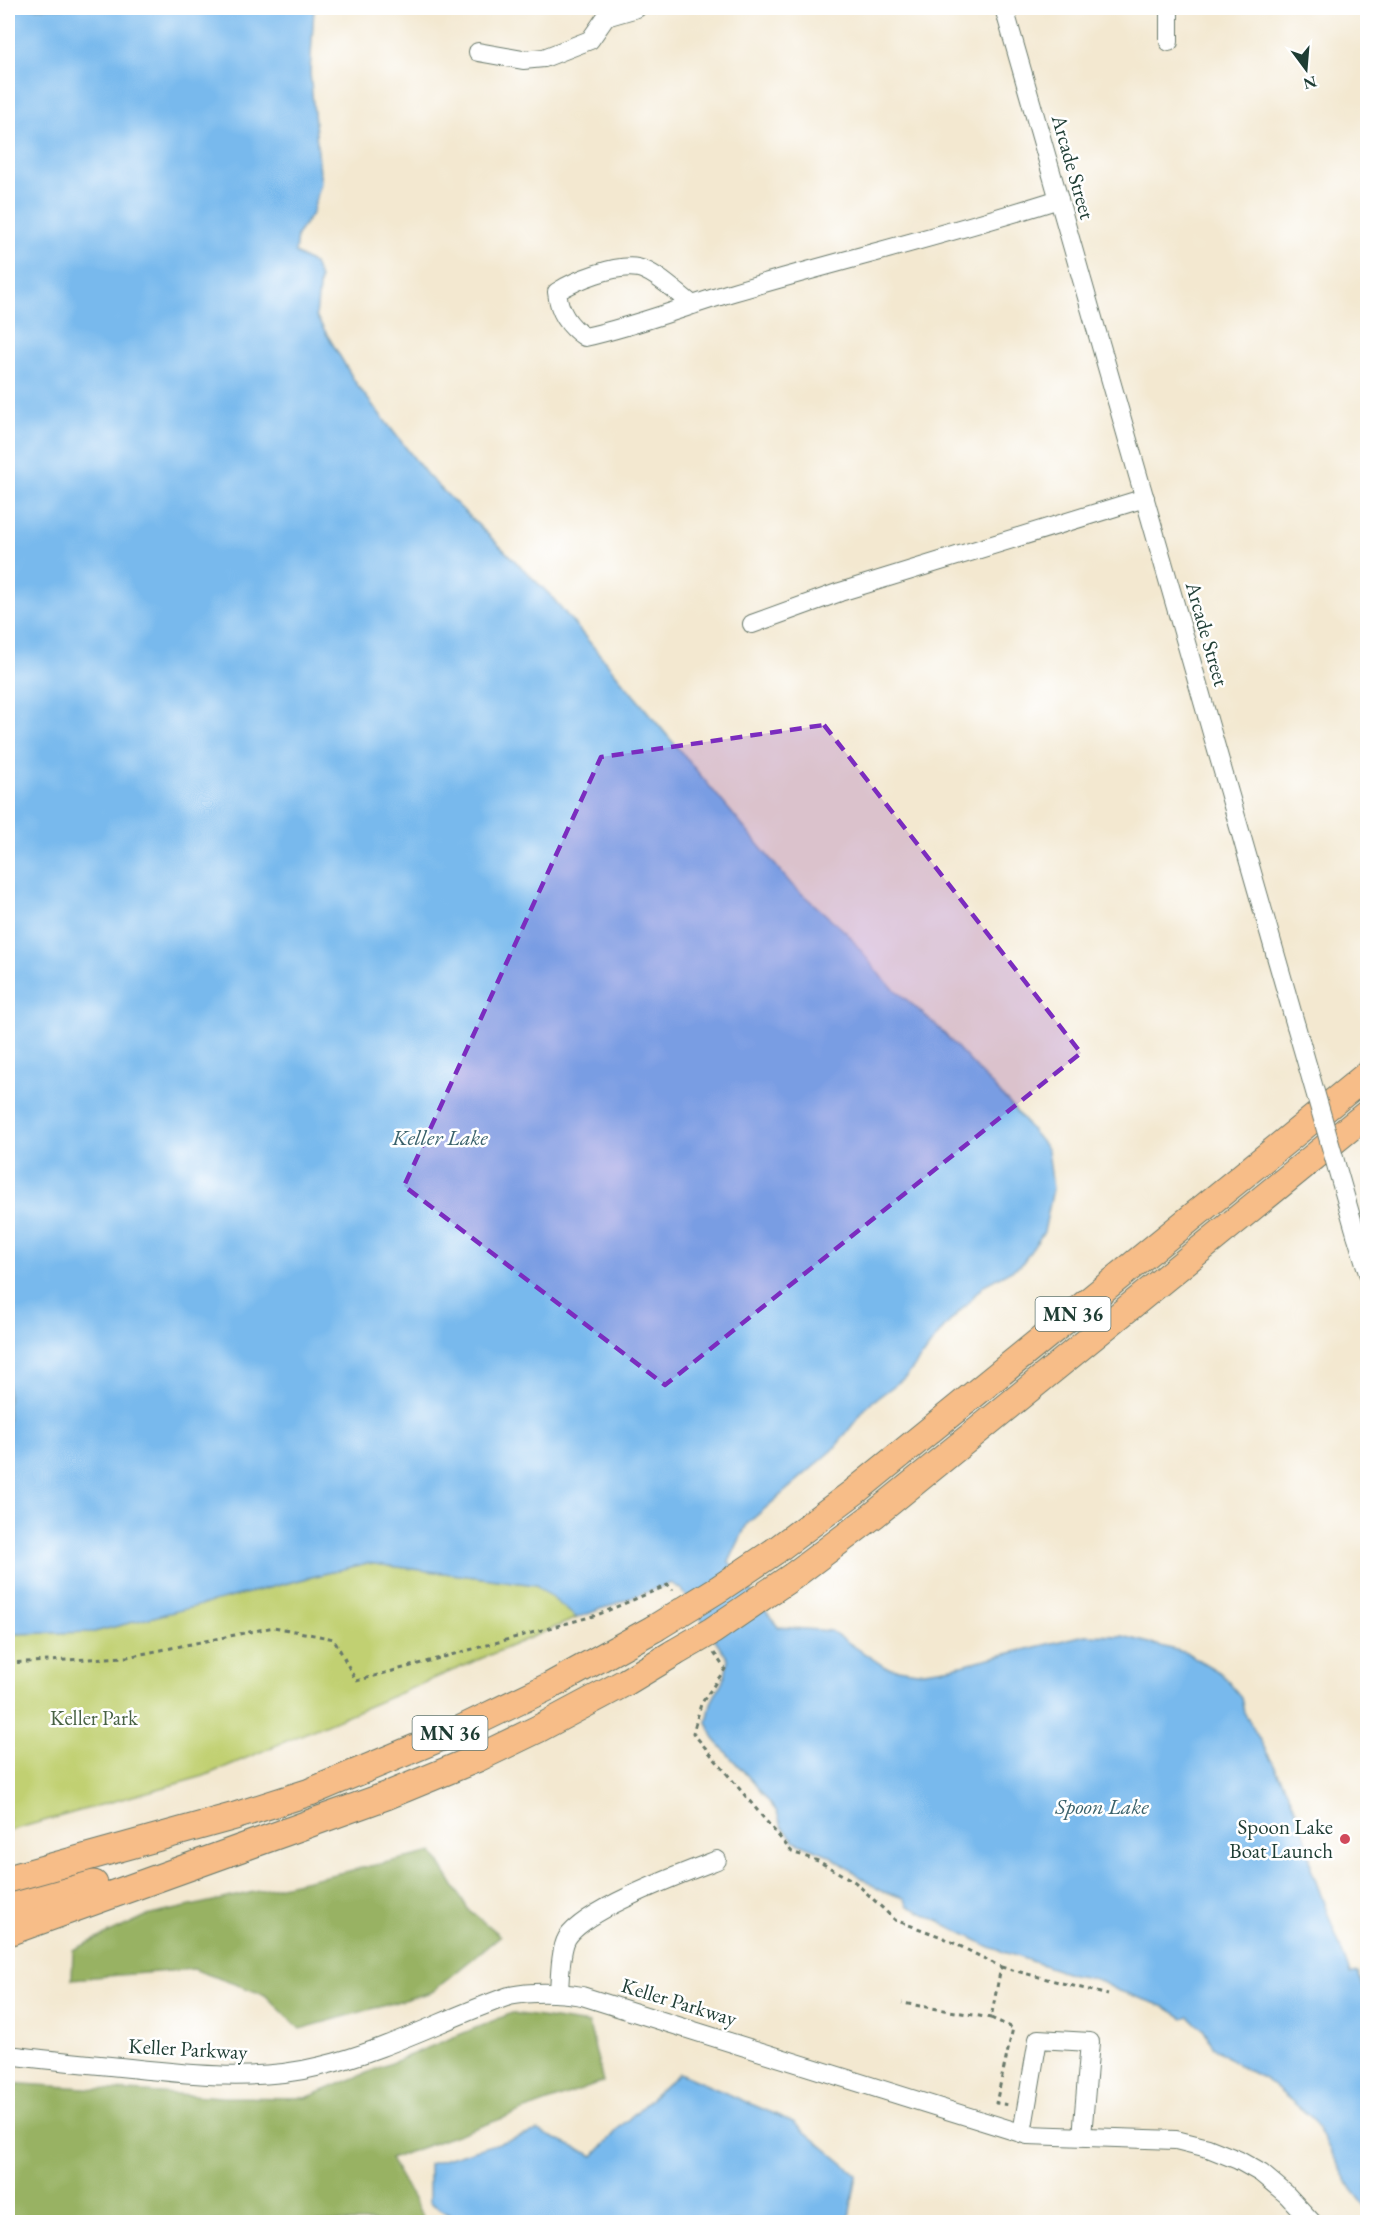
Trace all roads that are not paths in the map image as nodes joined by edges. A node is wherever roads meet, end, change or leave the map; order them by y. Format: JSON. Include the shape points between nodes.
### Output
{"nodes":[{"id":1,"x":638,"y":8,"type":"edge"},
{"id":2,"x":1004,"y":8,"type":"edge"},
{"id":3,"x":1169,"y":8,"type":"edge"},
{"id":4,"x":1169,"y":42,"type":"dead end"},
{"id":5,"x":478,"y":52,"type":"dead end"},
{"id":6,"x":1059,"y":199,"type":"junction"},
{"id":7,"x":693,"y":305,"type":"junction"},
{"id":8,"x":1145,"y":498,"type":"junction"},
{"id":9,"x":752,"y":624,"type":"dead end"},
{"id":10,"x":1368,"y":1074,"type":"edge"},
{"id":11,"x":1368,"y":1113,"type":"edge"},
{"id":12,"x":1368,"y":1274,"type":"edge"},
{"id":13,"x":360,"y":1806,"type":"junction"},
{"id":14,"x":235,"y":1816,"type":"junction"},
{"id":15,"x":717,"y":1860,"type":"dead end"},
{"id":16,"x":8,"y":1861,"type":"edge"},
{"id":17,"x":8,"y":1879,"type":"edge"},
{"id":18,"x":8,"y":1908,"type":"edge"},
{"id":19,"x":8,"y":1932,"type":"edge"},
{"id":20,"x":559,"y":1992,"type":"junction"},
{"id":21,"x":8,"y":2055,"type":"edge"},
{"id":22,"x":1017,"y":2132,"type":"junction"},
{"id":23,"x":1082,"y":2136,"type":"junction"},
{"id":24,"x":1312,"y":2223,"type":"edge"}],
"edges":[{"from":1,"to":5,"type":"street","via":[[606,17],[590,40],[544,58],[523,60]]},
{"from":2,"to":6,"type":"street","name":"Arcade Street"},
{"from":3,"to":4,"type":"street"},
{"from":6,"to":7,"type":"street"},
{"from":6,"to":8,"type":"street","name":"Arcade Street"},
{"from":7,"to":7,"type":"street","via":[[585,338],[570,327],[557,292],[616,269],[639,268]]},
{"from":8,"to":9,"type":"street","via":[[840,592]]},
{"from":8,"to":12,"type":"street","name":"Arcade Street","bridge":true},
{"from":10,"to":14,"type":"highway","number":"MN 36","bridge":true,"via":[[854,1492],[720,1588],[550,1686],[461,1729],[310,1792]]},
{"from":11,"to":13,"type":"highway","number":"MN 36","bridge":true,"via":[[874,1515],[792,1576],[626,1682],[538,1729]]},
{"from":13,"to":18,"type":"highway","number":"MN 36"},
{"from":13,"to":19,"type":"highway"},
{"from":14,"to":16,"type":"highway"},
{"from":14,"to":17,"type":"highway","number":"MN 36"},
{"from":15,"to":20,"type":"street","via":[[656,1884],[585,1920],[567,1938]]},
{"from":20,"to":21,"type":"street","name":"Keller Parkway","via":[[509,1996],[354,2057],[282,2073],[200,2076]]},
{"from":20,"to":22,"type":"street","name":"Keller Parkway"},
{"from":22,"to":23,"type":"street","name":"Keller Parkway"},
{"from":22,"to":23,"type":"street","via":[[1038,2039],[1090,2042]]},
{"from":23,"to":24,"type":"street","name":"Keller Parkway","via":[[1176,2140],[1208,2148],[1261,2173]]}]}
